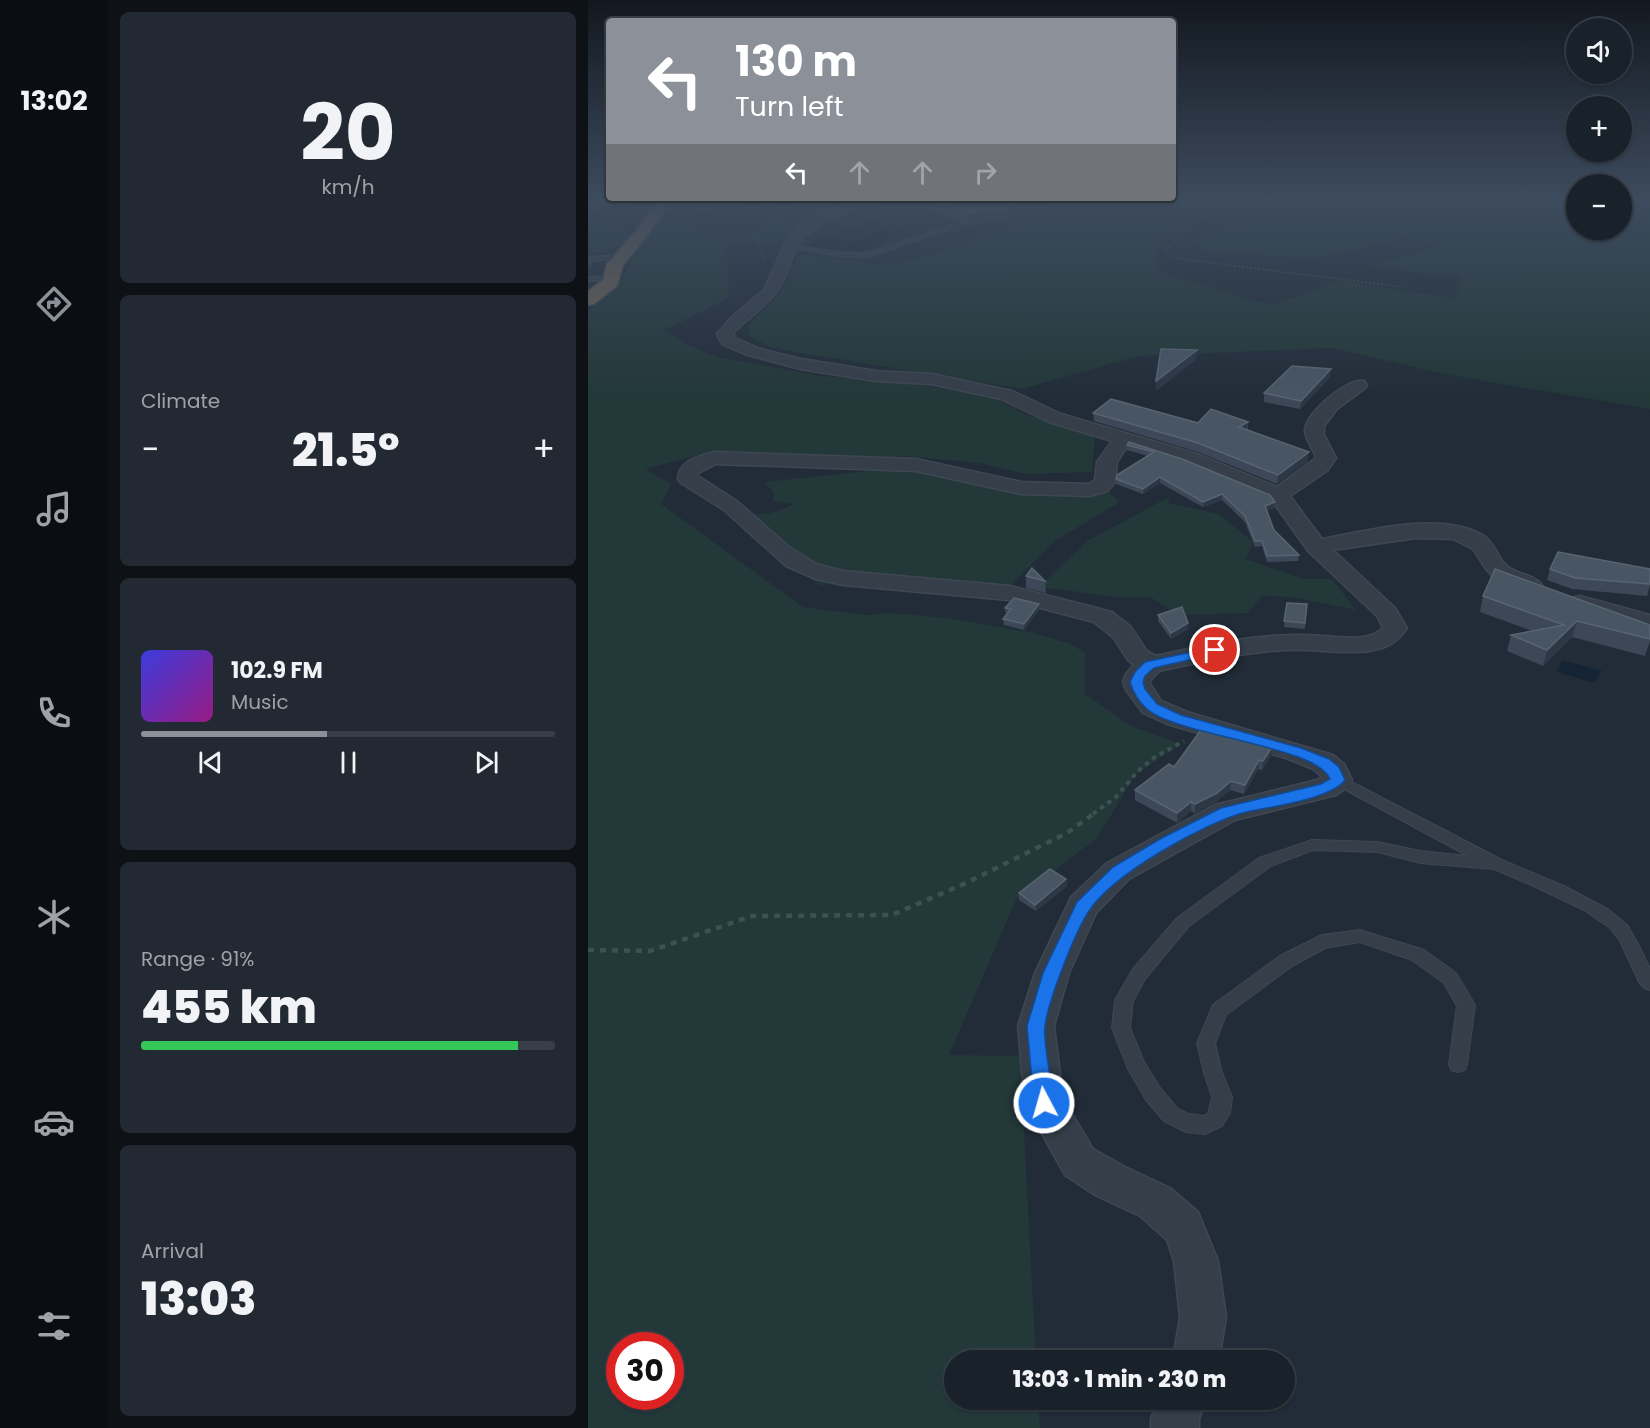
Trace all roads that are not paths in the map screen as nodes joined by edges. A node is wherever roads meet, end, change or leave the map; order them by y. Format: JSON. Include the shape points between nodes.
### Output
{"nodes":[{"id":1,"x":615,"y":264,"type":"edge"},
{"id":2,"x":783,"y":264,"type":"edge"},
{"id":3,"x":613,"y":278,"type":"junction"},
{"id":4,"x":588,"y":279,"type":"edge"},
{"id":5,"x":588,"y":300,"type":"edge"},
{"id":6,"x":1358,"y":385,"type":"dead end"},
{"id":7,"x":1124,"y":437,"type":"junction"},
{"id":8,"x":1278,"y":495,"type":"junction"},
{"id":9,"x":1316,"y":546,"type":"junction"},
{"id":10,"x":1650,"y":622,"type":"edge"},
{"id":11,"x":1150,"y":665,"type":"junction"},
{"id":12,"x":1338,"y":780,"type":"junction"},
{"id":13,"x":1496,"y":864,"type":"junction"},
{"id":14,"x":1650,"y":983,"type":"edge"},
{"id":15,"x":1458,"y":1064,"type":"dead end"},
{"id":16,"x":1198,"y":1350,"type":"edge"},
{"id":17,"x":1178,"y":1410,"type":"edge"},
{"id":18,"x":1175,"y":1428,"type":"edge"}],
"edges":[{"from":1,"to":3,"type":"highway"},
{"from":2,"to":7,"type":"street","via":[[774,286],[725,334],[728,341],[800,364],[876,376],[931,379],[1006,394],[1055,418]]},
{"from":3,"to":4,"type":"lane"},
{"from":3,"to":5,"type":"highway","via":[[608,287]]},
{"from":6,"to":8,"type":"street","via":[[1316,423],[1315,435],[1326,458],[1321,466]]},
{"from":7,"to":8,"type":"street","via":[[1190,458]]},
{"from":7,"to":11,"type":"street","via":[[1107,462],[1105,482],[1090,490],[1021,488],[916,465],[764,458],[704,460],[688,471],[688,479],[731,506],[782,554],[807,571],[843,579],[1010,593],[1103,617],[1122,632],[1137,655]]},
{"from":8,"to":9,"type":"street"},
{"from":9,"to":10,"type":"street","via":[[1436,530],[1471,538],[1487,548],[1496,568],[1507,576]]},
{"from":9,"to":11,"type":"street","via":[[1387,613],[1395,628],[1389,639],[1355,644],[1272,641],[1236,645]]},
{"from":11,"to":12,"type":"street","via":[[1136,682],[1152,707],[1176,718],[1323,762]]},
{"from":12,"to":13,"type":"lane"},
{"from":12,"to":16,"type":"street","via":[[1326,788],[1227,812],[1118,872],[1083,906],[1052,973],[1036,1026],[1044,1103],[1079,1162],[1155,1202],[1183,1227],[1196,1261],[1203,1317]]},
{"from":13,"to":14,"type":"lane","via":[[1574,897],[1616,924],[1634,948]]},
{"from":13,"to":15,"type":"lane","via":[[1420,857],[1378,847],[1312,845],[1265,862],[1183,922],[1139,974],[1124,1000],[1121,1028],[1135,1063],[1153,1094],[1171,1115],[1186,1123],[1205,1125],[1220,1113],[1222,1097],[1206,1043],[1219,1010],[1286,962],[1322,942],[1360,936],[1418,955],[1450,978],[1466,1005]]},
{"from":17,"to":18,"type":"street"}]}
